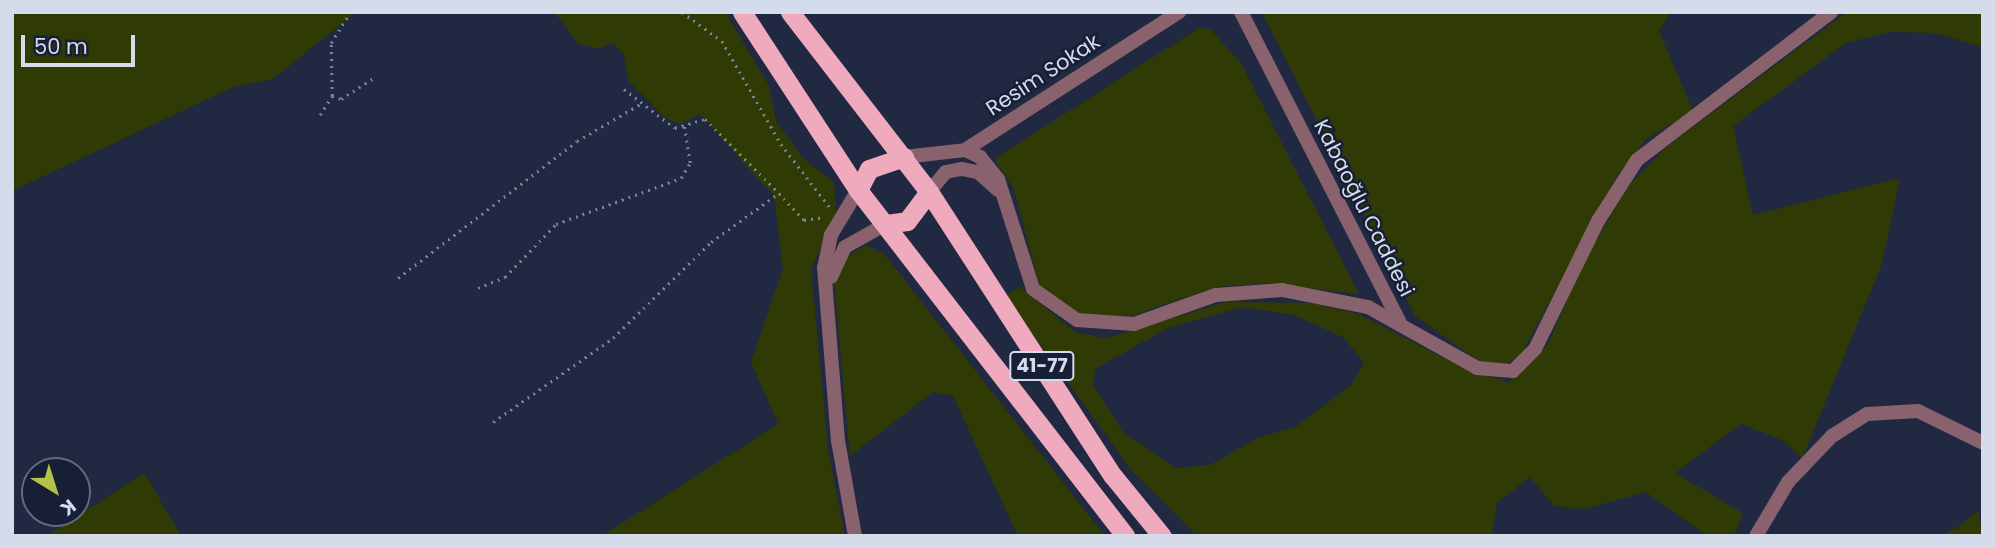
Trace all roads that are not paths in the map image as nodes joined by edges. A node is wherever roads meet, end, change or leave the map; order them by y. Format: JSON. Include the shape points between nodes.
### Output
{"nodes":[{"id":1,"x":742,"y":12,"type":"edge"},
{"id":2,"x":790,"y":12,"type":"edge"},
{"id":3,"x":1179,"y":12,"type":"edge"},
{"id":4,"x":1241,"y":12,"type":"edge"},
{"id":5,"x":1830,"y":12,"type":"edge"},
{"id":6,"x":965,"y":150,"type":"junction"},
{"id":7,"x":904,"y":157,"type":"junction"},
{"id":8,"x":858,"y":190,"type":"junction"},
{"id":9,"x":929,"y":192,"type":"junction"},
{"id":10,"x":1006,"y":200,"type":"junction"},
{"id":11,"x":886,"y":224,"type":"junction"},
{"id":12,"x":828,"y":296,"type":"junction"},
{"id":13,"x":1399,"y":321,"type":"junction"},
{"id":14,"x":1983,"y":443,"type":"edge"},
{"id":15,"x":855,"y":536,"type":"edge"},
{"id":16,"x":1125,"y":536,"type":"edge"},
{"id":17,"x":1162,"y":536,"type":"edge"},
{"id":18,"x":1756,"y":536,"type":"edge"}],
"edges":[{"from":1,"to":8,"type":"highway"},
{"from":2,"to":7,"type":"highway"},
{"from":3,"to":6,"type":"street","name":"Resim Sokak"},
{"from":4,"to":13,"type":"street","name":"Kabaoğlu Caddesi"},
{"from":5,"to":13,"type":"street","name":"Kabaoğlu Caddesi","via":[[1637,160],[1586,243],[1535,349],[1513,371],[1477,369]]},
{"from":6,"to":7,"type":"street"},
{"from":6,"to":10,"type":"street","via":[[991,169]]},
{"from":7,"to":8,"type":"highway","via":[[869,169]]},
{"from":7,"to":9,"type":"highway"},
{"from":8,"to":11,"type":"highway"},
{"from":8,"to":12,"type":"street","via":[[836,216],[825,250]]},
{"from":9,"to":10,"type":"street","via":[[946,172],[962,169],[978,172]]},
{"from":9,"to":11,"type":"highway","via":[[907,221]]},
{"from":9,"to":17,"type":"highway","number":"41-77","via":[[1113,477]]},
{"from":10,"to":13,"type":"street","via":[[1033,289],[1077,320],[1134,324],[1216,295],[1282,290],[1368,307]]},
{"from":11,"to":12,"type":"street","via":[[834,261]]},
{"from":11,"to":16,"type":"highway","number":"41-77"},
{"from":12,"to":15,"type":"street","via":[[838,441]]},
{"from":14,"to":18,"type":"street","via":[[1918,411],[1867,414],[1832,436],[1788,482]]}]}
